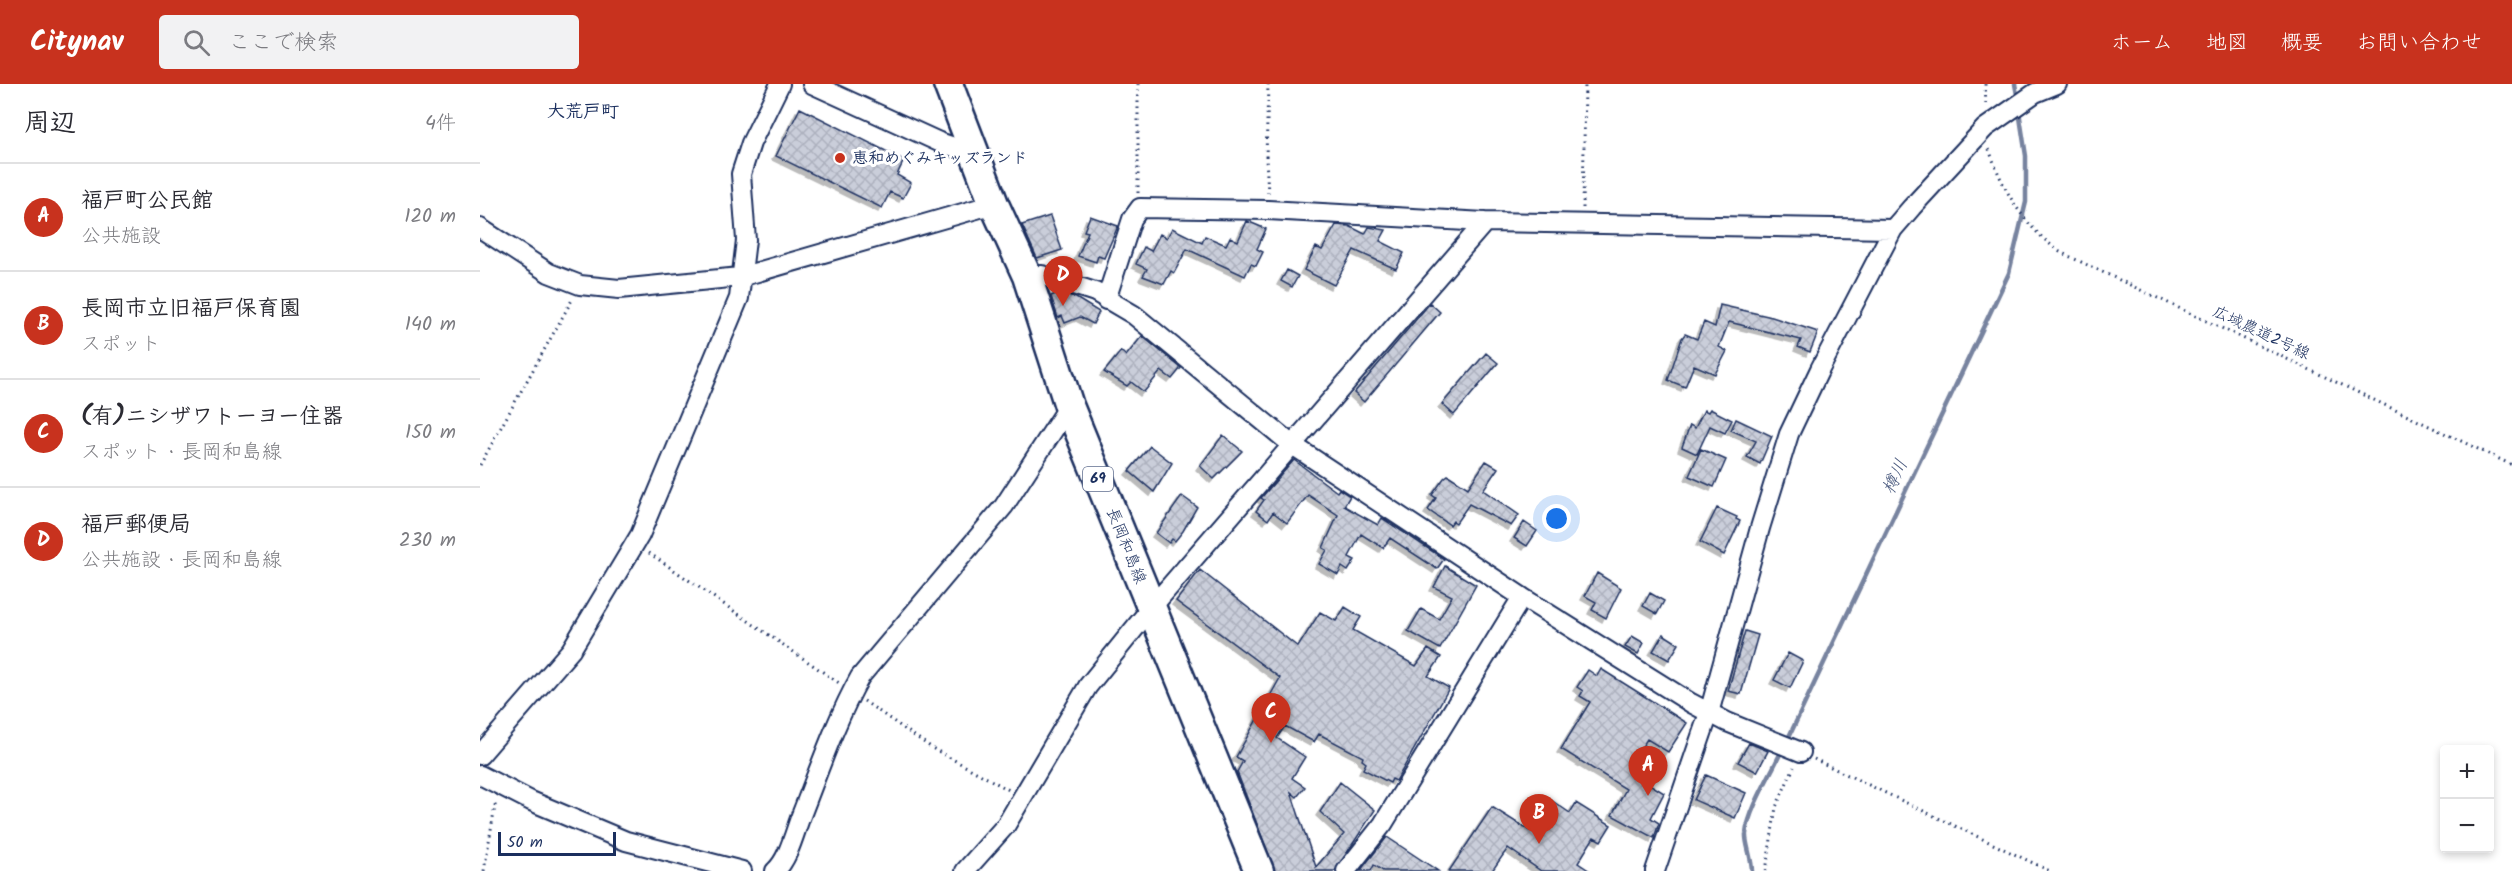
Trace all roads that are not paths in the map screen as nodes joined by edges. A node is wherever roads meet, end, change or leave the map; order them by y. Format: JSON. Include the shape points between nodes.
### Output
{"nodes":[{"id":1,"x":780,"y":84,"type":"edge"},
{"id":2,"x":813,"y":84,"type":"edge"},
{"id":3,"x":948,"y":84,"type":"edge"},
{"id":4,"x":2057,"y":84,"type":"edge"},
{"id":5,"x":975,"y":154,"type":"junction"},
{"id":6,"x":994,"y":204,"type":"junction"},
{"id":7,"x":1485,"y":222,"type":"junction"},
{"id":8,"x":480,"y":228,"type":"edge"},
{"id":9,"x":1893,"y":229,"type":"junction"},
{"id":10,"x":1027,"y":276,"type":"junction"},
{"id":11,"x":740,"y":277,"type":"junction"},
{"id":12,"x":1106,"y":300,"type":"junction"},
{"id":13,"x":1069,"y":406,"type":"junction"},
{"id":14,"x":1291,"y":444,"type":"junction"},
{"id":15,"x":1522,"y":597,"type":"junction"},
{"id":16,"x":1151,"y":608,"type":"junction"},
{"id":17,"x":1709,"y":713,"type":"junction"},
{"id":18,"x":1801,"y":752,"type":"road end"},
{"id":19,"x":480,"y":755,"type":"edge"},
{"id":20,"x":480,"y":775,"type":"edge"},
{"id":21,"x":742,"y":871,"type":"edge"},
{"id":22,"x":775,"y":871,"type":"edge"},
{"id":23,"x":965,"y":871,"type":"edge"},
{"id":24,"x":1259,"y":871,"type":"edge"},
{"id":25,"x":1346,"y":871,"type":"edge"},
{"id":26,"x":1655,"y":871,"type":"edge"}],
"edges":[{"from":1,"to":11,"type":"street","via":[[751,143],[741,174],[746,240]]},
{"from":2,"to":5,"type":"street","via":[[939,142]]},
{"from":3,"to":5,"type":"main road","name":"長岡和島線","number":"69"},
{"from":4,"to":9,"type":"street","via":[[2034,93],[1985,128]]},
{"from":5,"to":6,"type":"main road","name":"長岡和島線","number":"69"},
{"from":6,"to":10,"type":"main road","name":"長岡和島線","number":"69"},
{"from":6,"to":11,"type":"street"},
{"from":7,"to":9,"type":"street"},
{"from":7,"to":12,"type":"street","via":[[1268,210],[1140,208],[1132,219]]},
{"from":7,"to":14,"type":"street"},
{"from":8,"to":11,"type":"street","via":[[549,273],[580,285],[619,289]]},
{"from":9,"to":17,"type":"street","via":[[1789,434]]},
{"from":10,"to":12,"type":"street","via":[[1042,275],[1095,292]]},
{"from":10,"to":13,"type":"main road","name":"長岡和島線","number":"69"},
{"from":11,"to":19,"type":"street","via":[[739,298],[728,330],[635,544],[571,650]]},
{"from":12,"to":14,"type":"street","via":[[1152,329]]},
{"from":13,"to":16,"type":"main road","name":"長岡和島線","number":"69"},
{"from":13,"to":22,"type":"street","via":[[1004,506],[852,692],[780,867]]},
{"from":14,"to":15,"type":"street"},
{"from":14,"to":16,"type":"street"},
{"from":15,"to":17,"type":"street"},
{"from":15,"to":25,"type":"street","via":[[1383,824]]},
{"from":16,"to":23,"type":"street","via":[[1073,707],[1006,825]]},
{"from":16,"to":24,"type":"main road","name":"長岡和島線","number":"69"},
{"from":17,"to":18,"type":"street"},
{"from":17,"to":26,"type":"street"},
{"from":20,"to":21,"type":"street","via":[[626,841]]}]}
